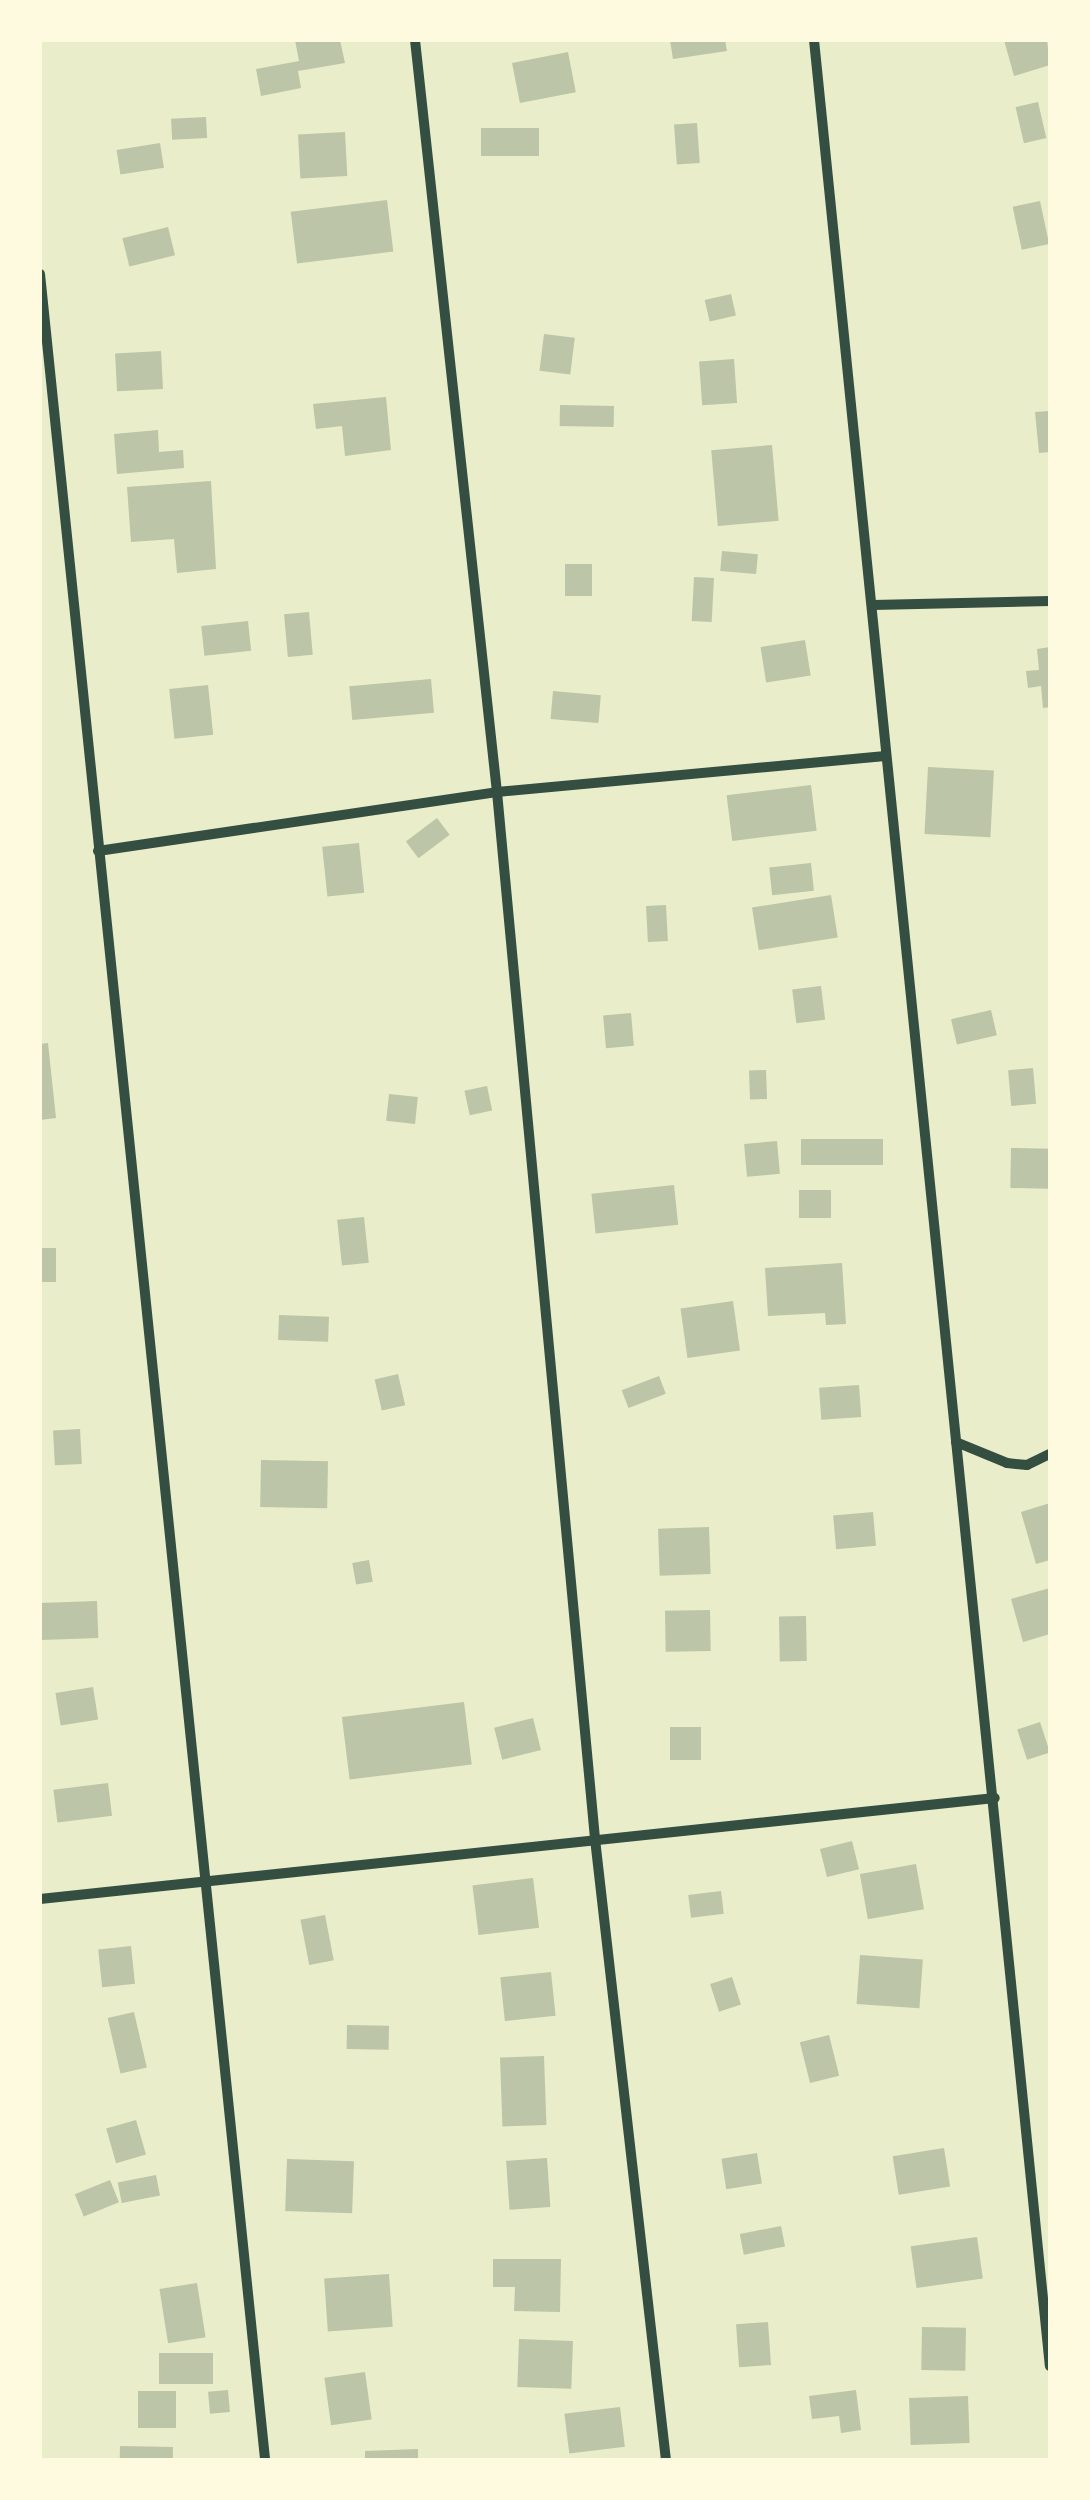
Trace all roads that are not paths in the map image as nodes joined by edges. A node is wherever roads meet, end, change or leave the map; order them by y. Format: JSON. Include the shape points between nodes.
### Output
{"nodes":[{"id":1,"x":416,"y":40,"type":"edge"},
{"id":2,"x":814,"y":40,"type":"edge"},
{"id":3,"x":40,"y":274,"type":"edge"},
{"id":4,"x":1050,"y":601,"type":"edge"},
{"id":5,"x":874,"y":605,"type":"junction"},
{"id":6,"x":885,"y":756,"type":"junction"},
{"id":7,"x":496,"y":792,"type":"junction"},
{"id":8,"x":98,"y":851,"type":"junction"},
{"id":9,"x":956,"y":1442,"type":"junction"},
{"id":10,"x":1050,"y":1454,"type":"edge"},
{"id":11,"x":996,"y":1798,"type":"junction"},
{"id":12,"x":595,"y":1839,"type":"junction"},
{"id":13,"x":202,"y":1886,"type":"junction"},
{"id":14,"x":40,"y":1899,"type":"edge"},
{"id":15,"x":1050,"y":2366,"type":"edge"},
{"id":16,"x":265,"y":2460,"type":"edge"},
{"id":17,"x":666,"y":2460,"type":"edge"}],
"edges":[{"from":1,"to":7,"type":"street"},
{"from":2,"to":5,"type":"street"},
{"from":3,"to":8,"type":"street"},
{"from":4,"to":5,"type":"street"},
{"from":5,"to":6,"type":"street"},
{"from":6,"to":7,"type":"street"},
{"from":6,"to":9,"type":"street"},
{"from":7,"to":8,"type":"street"},
{"from":7,"to":12,"type":"street"},
{"from":8,"to":13,"type":"street"},
{"from":9,"to":10,"type":"street","via":[[1007,1463],[1027,1465]]},
{"from":9,"to":11,"type":"street"},
{"from":11,"to":12,"type":"street"},
{"from":11,"to":15,"type":"street"},
{"from":12,"to":13,"type":"street","via":[[373,1859]]},
{"from":12,"to":17,"type":"street"},
{"from":13,"to":14,"type":"street"},
{"from":13,"to":16,"type":"street"}]}
